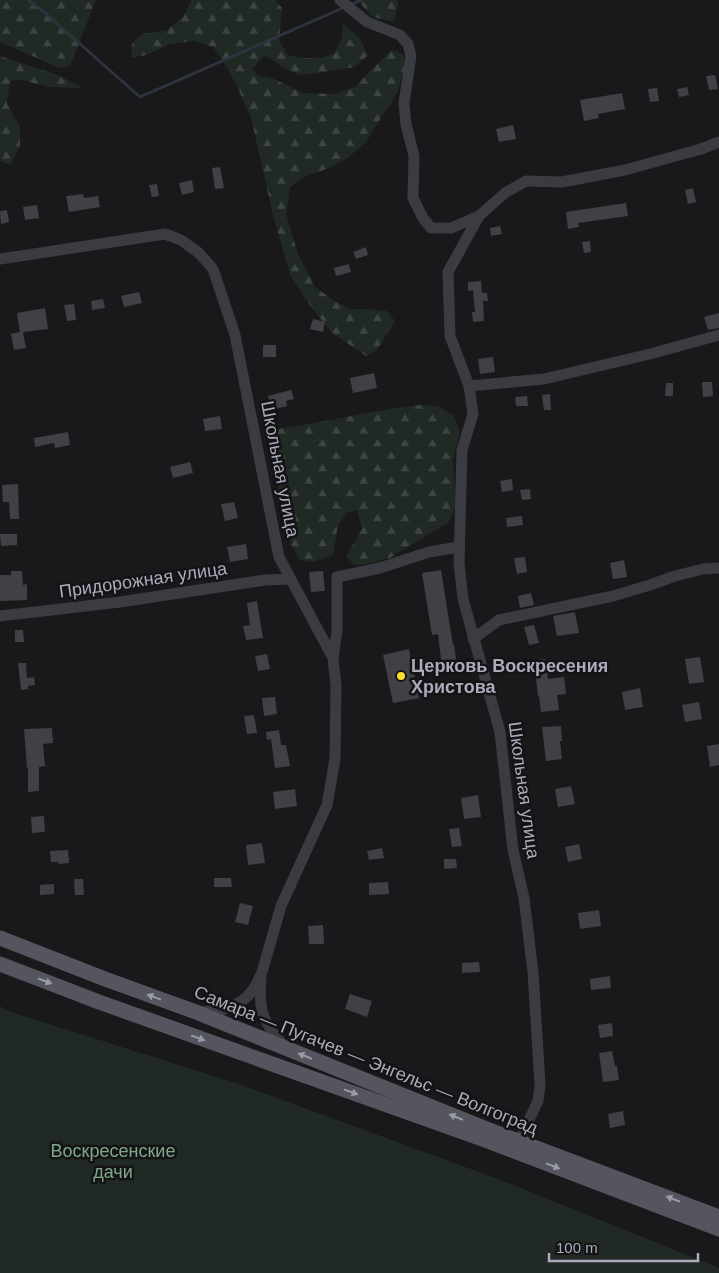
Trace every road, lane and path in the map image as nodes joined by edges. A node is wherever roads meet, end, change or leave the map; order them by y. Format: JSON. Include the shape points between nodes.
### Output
{"nodes":[{"id":1,"x":340,"y":0,"type":"edge"},
{"id":2,"x":719,"y":142,"type":"edge"},
{"id":3,"x":479,"y":216,"type":"junction"},
{"id":4,"x":0,"y":260,"type":"edge"},
{"id":5,"x":719,"y":335,"type":"edge"},
{"id":6,"x":469,"y":386,"type":"junction"},
{"id":7,"x":459,"y":547,"type":"junction"},
{"id":8,"x":719,"y":568,"type":"edge"},
{"id":9,"x":291,"y":579,"type":"junction"},
{"id":10,"x":0,"y":616,"type":"edge"},
{"id":11,"x":473,"y":638,"type":"junction"},
{"id":12,"x":333,"y":658,"type":"junction"},
{"id":13,"x":0,"y":938,"type":"edge"},
{"id":14,"x":0,"y":964,"type":"edge"},
{"id":15,"x":262,"y":972,"type":"junction"},
{"id":16,"x":196,"y":1012,"type":"junction"},
{"id":17,"x":286,"y":1048,"type":"junction"},
{"id":18,"x":519,"y":1141,"type":"junction"},
{"id":19,"x":719,"y":1216,"type":"edge"},
{"id":20,"x":719,"y":1230,"type":"edge"}],
"edges":[{"from":1,"to":3,"type":"street","via":[[367,22],[400,35],[408,44],[411,56],[404,103],[414,156],[413,198],[424,218],[431,228],[451,228]]},
{"from":2,"to":3,"type":"street","via":[[625,170],[562,182],[526,181],[505,193]]},
{"from":3,"to":6,"type":"street","name":"Школьная улица","via":[[448,272],[450,336]]},
{"from":4,"to":9,"type":"street","name":"Школьная улица","via":[[165,234],[181,240],[199,253],[213,269],[236,335],[279,557]]},
{"from":5,"to":6,"type":"street","via":[[544,380]]},
{"from":6,"to":7,"type":"street","name":"Школьная улица","via":[[474,414],[462,450]]},
{"from":7,"to":11,"type":"street","name":"Школьная улица","via":[[463,598]]},
{"from":7,"to":12,"type":"street","via":[[337,577],[337,632]]},
{"from":8,"to":11,"type":"street","via":[[675,576],[613,596],[499,620]]},
{"from":9,"to":10,"type":"street","name":"Придорожная улица"},
{"from":9,"to":12,"type":"street","name":"Школьная улица"},
{"from":11,"to":18,"type":"street","name":"Школьная улица","via":[[500,732],[513,850],[524,898],[533,972],[540,1085],[538,1101]]},
{"from":12,"to":15,"type":"street","name":"Школьная улица","via":[[335,759],[326,805],[281,906]]},
{"from":16,"to":13,"type":"main road","name":"Самара — Пугачев — Энгельс — Волгоград","one_way":true},
{"from":14,"to":20,"type":"main road","name":"Самара — Пугачев — Энгельс — Волгоград","one_way":true,"via":[[485,1140]]},
{"from":15,"to":16,"type":"street","name":"Школьная улица","via":[[255,987],[237,1004],[222,1010]]},
{"from":15,"to":17,"type":"street","via":[[260,994],[264,1018],[270,1031]]},
{"from":16,"to":17,"type":"main road","name":"Самара — Пугачев — Энгельс — Волгоград"},
{"from":18,"to":17,"type":"main road","name":"Самара — Пугачев — Энгельс — Волгоград","one_way":true},
{"from":19,"to":18,"type":"main road","name":"Самара — Пугачев — Энгельс — Волгоград","one_way":true}]}
